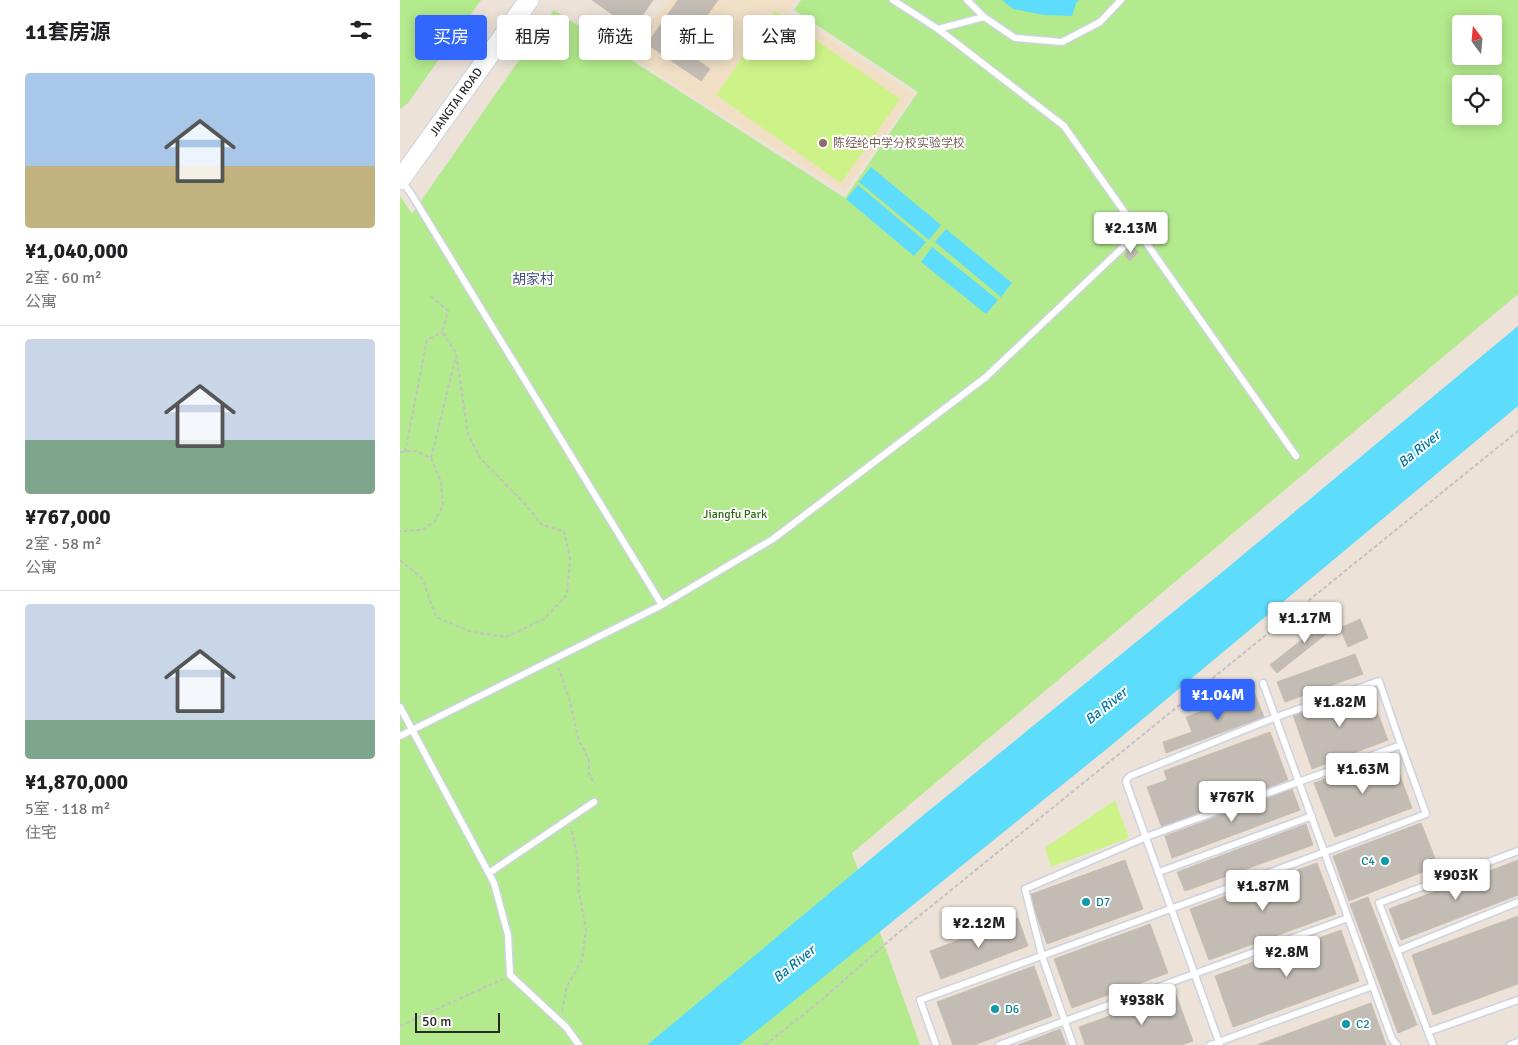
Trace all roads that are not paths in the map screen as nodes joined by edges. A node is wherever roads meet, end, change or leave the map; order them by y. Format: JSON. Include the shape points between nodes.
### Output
{"nodes":[{"id":1,"x":528,"y":0,"type":"edge"},
{"id":2,"x":893,"y":0,"type":"edge"},
{"id":3,"x":966,"y":0,"type":"edge"},
{"id":4,"x":1122,"y":0,"type":"edge"},
{"id":5,"x":984,"y":17,"type":"junction"},
{"id":6,"x":938,"y":29,"type":"junction"},
{"id":7,"x":400,"y":180,"type":"edge"},
{"id":8,"x":1138,"y":233,"type":"junction"},
{"id":9,"x":1296,"y":456,"type":"dead end"},
{"id":10,"x":662,"y":605,"type":"junction"},
{"id":11,"x":1263,"y":683,"type":"dead end"},
{"id":12,"x":400,"y":707,"type":"edge"},
{"id":13,"x":1276,"y":717,"type":"junction"},
{"id":14,"x":412,"y":729,"type":"junction"},
{"id":15,"x":400,"y":736,"type":"edge"},
{"id":16,"x":1401,"y":745,"type":"junction"},
{"id":17,"x":1300,"y":782,"type":"junction"},
{"id":18,"x":594,"y":802,"type":"dead end"},
{"id":19,"x":1312,"y":816,"type":"junction"},
{"id":20,"x":1146,"y":837,"type":"junction"},
{"id":21,"x":1518,"y":852,"type":"edge"},
{"id":22,"x":1325,"y":853,"type":"junction"},
{"id":23,"x":1159,"y":872,"type":"junction"},
{"id":24,"x":488,"y":873,"type":"junction"},
{"id":25,"x":1518,"y":902,"type":"edge"},
{"id":26,"x":1172,"y":909,"type":"junction"},
{"id":27,"x":1348,"y":918,"type":"junction"},
{"id":28,"x":1397,"y":951,"type":"junction"},
{"id":29,"x":1042,"y":956,"type":"junction"},
{"id":30,"x":1195,"y":973,"type":"junction"},
{"id":31,"x":1373,"y":986,"type":"junction"},
{"id":32,"x":1518,"y":1000,"type":"edge"},
{"id":33,"x":1064,"y":1021,"type":"junction"},
{"id":34,"x":1428,"y":1032,"type":"junction"},
{"id":35,"x":1518,"y":1042,"type":"edge"},
{"id":36,"x":1220,"y":1043,"type":"edge"},
{"id":37,"x":579,"y":1045,"type":"edge"},
{"id":38,"x":936,"y":1045,"type":"edge"},
{"id":39,"x":1000,"y":1045,"type":"edge"},
{"id":40,"x":1073,"y":1045,"type":"edge"},
{"id":41,"x":1210,"y":1045,"type":"edge"},
{"id":42,"x":1397,"y":1045,"type":"edge"},
{"id":43,"x":1433,"y":1045,"type":"edge"},
{"id":44,"x":1510,"y":1045,"type":"edge"}],
"edges":[{"from":1,"to":7,"type":"main road","name":"JIANGTAI ROAD"},
{"from":2,"to":6,"type":"lane"},
{"from":3,"to":5,"type":"lane"},
{"from":4,"to":5,"type":"lane","via":[[1100,22],[1062,42],[1016,38]]},
{"from":5,"to":6,"type":"lane"},
{"from":6,"to":8,"type":"lane","via":[[1064,126]]},
{"from":7,"to":10,"type":"lane"},
{"from":8,"to":9,"type":"lane"},
{"from":8,"to":10,"type":"lane","via":[[986,377],[774,539]]},
{"from":10,"to":14,"type":"lane"},
{"from":11,"to":13,"type":"lane"},
{"from":12,"to":14,"type":"lane"},
{"from":13,"to":16,"type":"lane","via":[[1379,681]]},
{"from":13,"to":17,"type":"lane"},
{"from":13,"to":20,"type":"lane","via":[[1130,776],[1126,782]]},
{"from":14,"to":15,"type":"lane"},
{"from":14,"to":24,"type":"lane"},
{"from":16,"to":17,"type":"lane"},
{"from":16,"to":22,"type":"lane","via":[[1426,814]]},
{"from":17,"to":19,"type":"lane"},
{"from":17,"to":20,"type":"lane"},
{"from":18,"to":24,"type":"lane"},
{"from":19,"to":22,"type":"lane"},
{"from":19,"to":23,"type":"lane"},
{"from":20,"to":23,"type":"lane"},
{"from":20,"to":29,"type":"lane","via":[[1025,889]]},
{"from":21,"to":28,"type":"lane","via":[[1379,903]]},
{"from":22,"to":26,"type":"lane"},
{"from":22,"to":27,"type":"lane"},
{"from":23,"to":26,"type":"lane"},
{"from":24,"to":37,"type":"lane","via":[[494,883],[508,935],[510,975],[566,1027]]},
{"from":25,"to":28,"type":"lane"},
{"from":26,"to":29,"type":"lane"},
{"from":26,"to":30,"type":"lane"},
{"from":27,"to":30,"type":"lane"},
{"from":27,"to":31,"type":"lane"},
{"from":28,"to":34,"type":"lane"},
{"from":29,"to":33,"type":"lane"},
{"from":29,"to":38,"type":"lane","via":[[920,1000]]},
{"from":30,"to":33,"type":"lane"},
{"from":30,"to":36,"type":"lane"},
{"from":31,"to":36,"type":"lane"},
{"from":31,"to":42,"type":"lane"},
{"from":32,"to":34,"type":"lane"},
{"from":33,"to":39,"type":"lane"},
{"from":33,"to":40,"type":"lane"},
{"from":34,"to":43,"type":"lane"},
{"from":35,"to":44,"type":"lane"},
{"from":36,"to":41,"type":"lane"}]}
